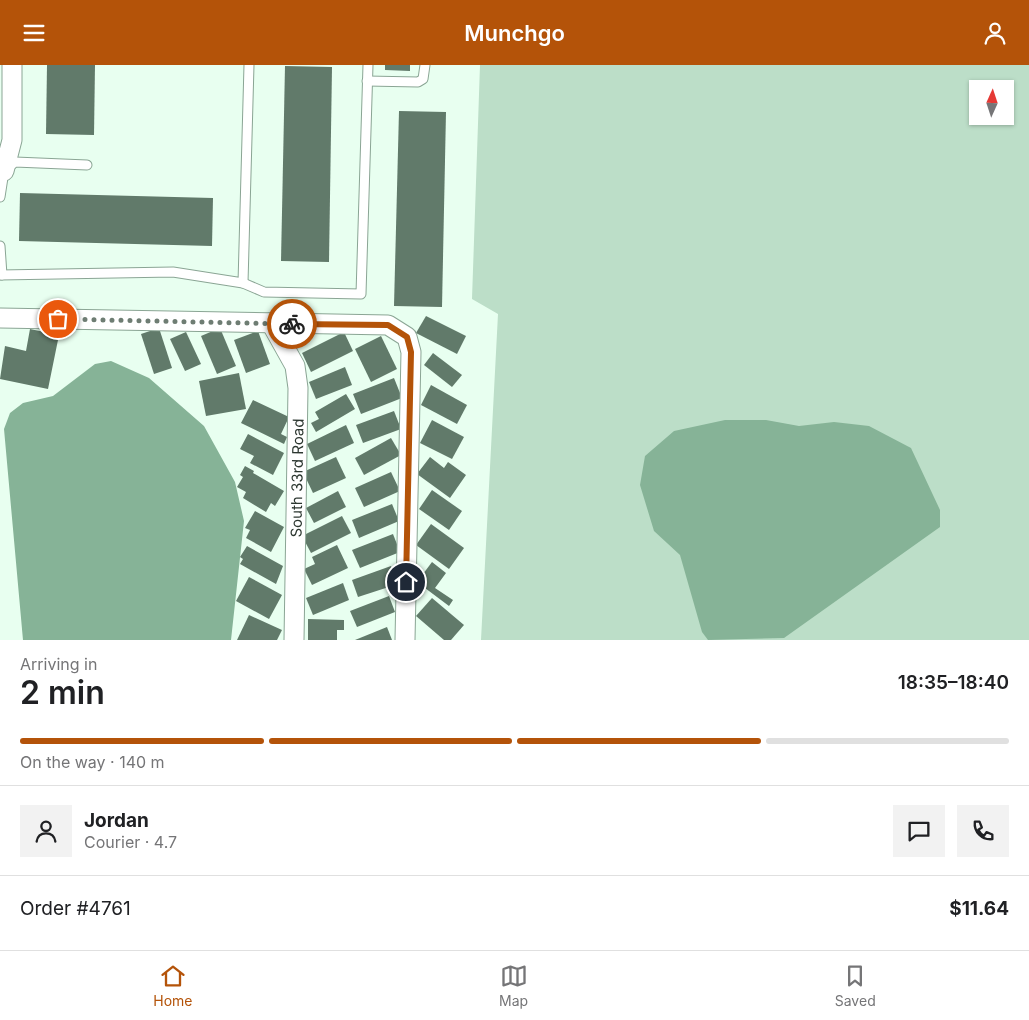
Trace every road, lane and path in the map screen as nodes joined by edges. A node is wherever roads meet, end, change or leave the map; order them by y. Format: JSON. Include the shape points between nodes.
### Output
{"nodes":[{"id":1,"x":12,"y":65,"type":"edge"},
{"id":2,"x":249,"y":65,"type":"edge"},
{"id":3,"x":368,"y":65,"type":"edge"},
{"id":4,"x":425,"y":65,"type":"edge"},
{"id":5,"x":367,"y":81,"type":"junction"},
{"id":6,"x":87,"y":165,"type":"dead end"},
{"id":7,"x":4,"y":171,"type":"junction"},
{"id":8,"x":0,"y":197,"type":"edge"},
{"id":9,"x":0,"y":246,"type":"edge"},
{"id":10,"x":1,"y":275,"type":"edge"},
{"id":11,"x":243,"y":283,"type":"junction"},
{"id":12,"x":0,"y":318,"type":"edge"},
{"id":13,"x":270,"y":323,"type":"junction"},
{"id":14,"x":294,"y":640,"type":"edge"},
{"id":15,"x":405,"y":640,"type":"edge"}],
"edges":[{"from":1,"to":7,"type":"street","via":[[12,140]]},
{"from":2,"to":11,"type":"lane"},
{"from":3,"to":5,"type":"lane"},
{"from":4,"to":5,"type":"lane","via":[[423,79],[418,82]]},
{"from":5,"to":11,"type":"lane","via":[[361,294],[264,292]]},
{"from":6,"to":7,"type":"lane","via":[[15,162]]},
{"from":7,"to":8,"type":"lane"},
{"from":9,"to":10,"type":"lane"},
{"from":10,"to":11,"type":"lane","via":[[173,272]]},
{"from":12,"to":13,"type":"street"},
{"from":13,"to":14,"type":"street","name":"South 33rd Road","via":[[295,366],[298,388]]},
{"from":13,"to":15,"type":"street","via":[[388,325],[407,337],[411,352]]}]}
